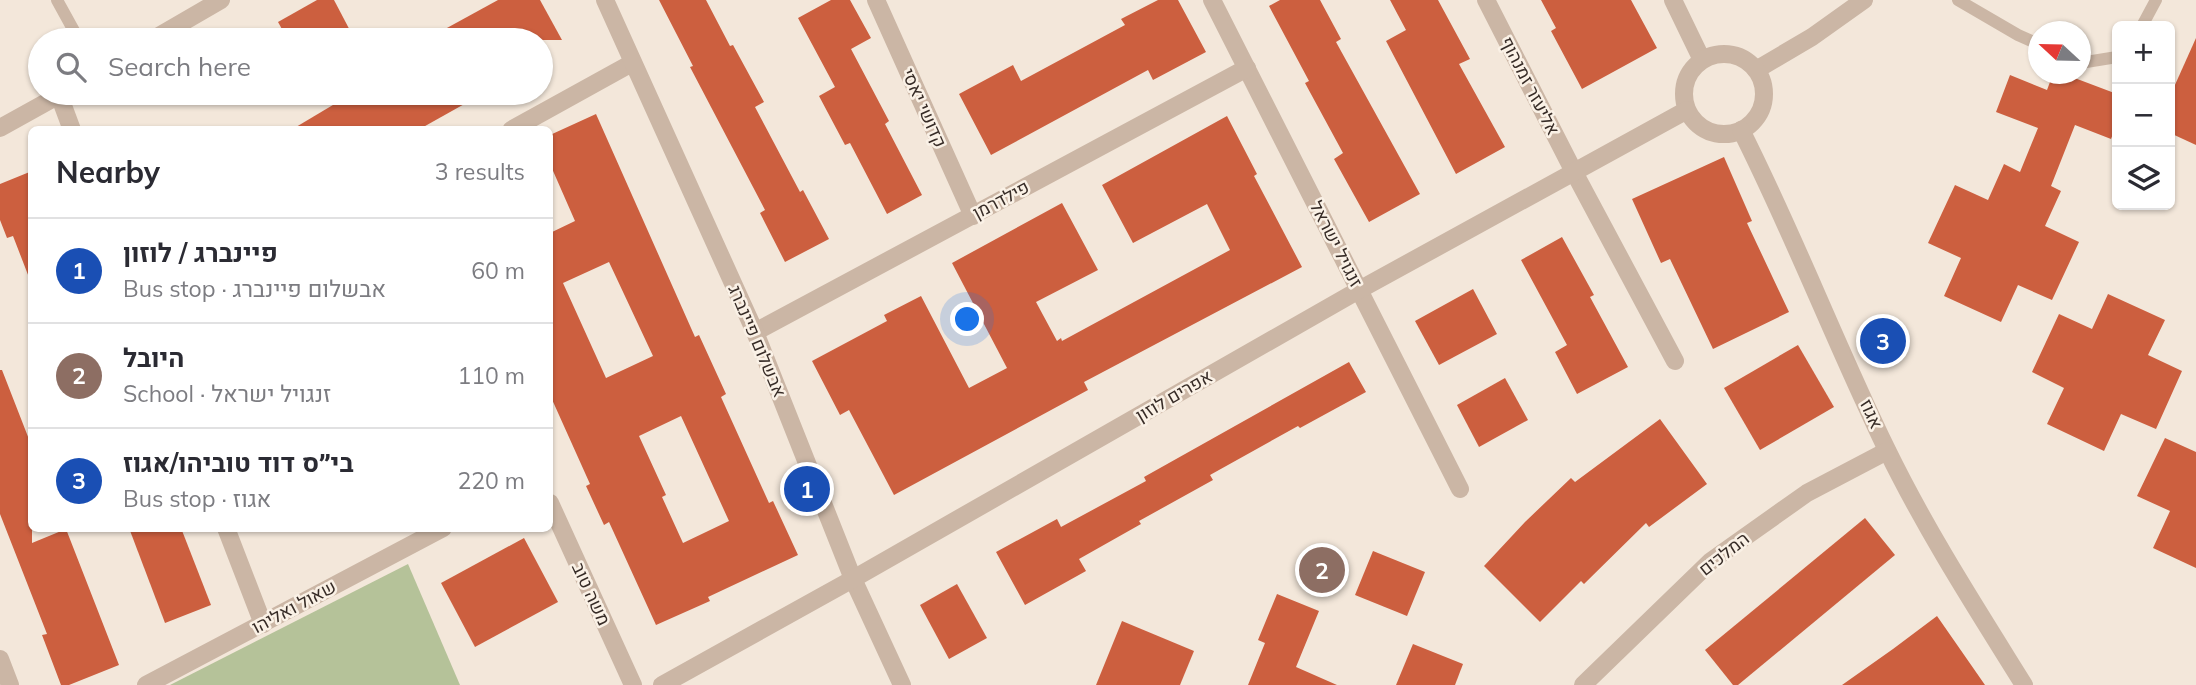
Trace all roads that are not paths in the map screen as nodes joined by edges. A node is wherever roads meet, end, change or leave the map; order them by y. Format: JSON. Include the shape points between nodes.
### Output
{"nodes":[{"id":1,"x":57,"y":0,"type":"edge"},
{"id":2,"x":221,"y":0,"type":"edge"},
{"id":3,"x":605,"y":0,"type":"edge"},
{"id":4,"x":876,"y":0,"type":"edge"},
{"id":5,"x":1212,"y":0,"type":"edge"},
{"id":6,"x":1486,"y":0,"type":"edge"},
{"id":7,"x":1673,"y":0,"type":"edge"},
{"id":8,"x":1864,"y":0,"type":"edge"},
{"id":9,"x":1958,"y":0,"type":"edge"},
{"id":10,"x":2156,"y":0,"type":"edge"},
{"id":11,"x":2145,"y":21,"type":"edge"},
{"id":12,"x":72,"y":28,"type":"edge"},
{"id":13,"x":173,"y":28,"type":"edge"},
{"id":14,"x":2028,"y":39,"type":"edge"},
{"id":15,"x":2112,"y":58,"type":"edge"},
{"id":16,"x":1702,"y":60,"type":"junction"},
{"id":17,"x":2091,"y":61,"type":"edge"},
{"id":18,"x":632,"y":63,"type":"junction"},
{"id":19,"x":1247,"y":68,"type":"junction"},
{"id":20,"x":1756,"y":70,"type":"junction"},
{"id":21,"x":41,"y":105,"type":"edge"},
{"id":22,"x":64,"y":105,"type":"edge"},
{"id":23,"x":1687,"y":110,"type":"junction"},
{"id":24,"x":71,"y":126,"type":"edge"},
{"id":25,"x":518,"y":126,"type":"edge"},
{"id":26,"x":0,"y":128,"type":"edge"},
{"id":27,"x":1741,"y":130,"type":"junction"},
{"id":28,"x":1574,"y":172,"type":"junction"},
{"id":29,"x":973,"y":216,"type":"junction"},
{"id":30,"x":1359,"y":290,"type":"junction"},
{"id":31,"x":755,"y":332,"type":"junction"},
{"id":32,"x":1675,"y":361,"type":"dead end"},
{"id":33,"x":1887,"y":451,"type":"junction"},
{"id":34,"x":1460,"y":489,"type":"dead end"},
{"id":35,"x":553,"y":510,"type":"edge"},
{"id":36,"x":228,"y":532,"type":"edge"},
{"id":37,"x":436,"y":532,"type":"edge"},
{"id":38,"x":853,"y":579,"type":"junction"},
{"id":39,"x":263,"y":624,"type":"junction"},
{"id":40,"x":0,"y":659,"type":"edge"},
{"id":41,"x":10,"y":685,"type":"edge"},
{"id":42,"x":146,"y":685,"type":"edge"},
{"id":43,"x":633,"y":685,"type":"edge"},
{"id":44,"x":662,"y":685,"type":"edge"},
{"id":45,"x":902,"y":685,"type":"edge"},
{"id":46,"x":1583,"y":685,"type":"edge"},
{"id":47,"x":2024,"y":685,"type":"edge"}],
"edges":[{"from":1,"to":12,"type":"lane"},
{"from":2,"to":13,"type":"street"},
{"from":3,"to":18,"type":"street","name":"אבשלום פיינברג"},
{"from":4,"to":29,"type":"street","name":"קדושי יאסי"},
{"from":5,"to":19,"type":"street","name":"זנגויל ישראל"},
{"from":6,"to":28,"type":"street","name":"אליעזר זמנהוף"},
{"from":7,"to":16,"type":"street"},
{"from":8,"to":20,"type":"street"},
{"from":9,"to":14,"type":"lane"},
{"from":10,"to":11,"type":"lane"},
{"from":15,"to":17,"type":"lane"},
{"from":16,"to":20,"type":"street","via":[[1714,55],[1737,56]]},
{"from":16,"to":23,"type":"street","via":[[1686,82]]},
{"from":18,"to":25,"type":"street"},
{"from":18,"to":31,"type":"street","name":"אבשלום פיינברג"},
{"from":19,"to":29,"type":"street","name":"פילדרמן"},
{"from":19,"to":30,"type":"street","name":"זנגויל ישראל"},
{"from":20,"to":27,"type":"street","via":[[1762,81],[1763,104],[1751,124]]},
{"from":21,"to":26,"type":"street"},
{"from":22,"to":24,"type":"street"},
{"from":23,"to":27,"type":"street","via":[[1705,130],[1723,134]]},
{"from":23,"to":28,"type":"street","name":"אפרים לוזון"},
{"from":27,"to":33,"type":"street","name":"אגוז"},
{"from":28,"to":30,"type":"street","name":"אפרים לוזון"},
{"from":28,"to":32,"type":"street","name":"אליעזר זמנהוף"},
{"from":29,"to":31,"type":"street","name":"פילדרמן"},
{"from":30,"to":34,"type":"street","name":"זנגויל ישראל"},
{"from":30,"to":38,"type":"street","name":"אפרים לוזון"},
{"from":31,"to":38,"type":"street","name":"אבשלום פיינברג"},
{"from":33,"to":46,"type":"street","name":"המלכים","via":[[1807,493],[1712,561]]},
{"from":33,"to":47,"type":"street","name":"אגוז","via":[[1945,559]]},
{"from":35,"to":43,"type":"street","name":"משה טוב"},
{"from":36,"to":39,"type":"street"},
{"from":37,"to":39,"type":"street","name":"שאול ואליהו"},
{"from":38,"to":44,"type":"street","name":"אפרים לוזון"},
{"from":38,"to":45,"type":"street","name":"אבשלום פיינברג"},
{"from":39,"to":42,"type":"street","name":"שאול ואליהו"},
{"from":40,"to":41,"type":"street"}]}
